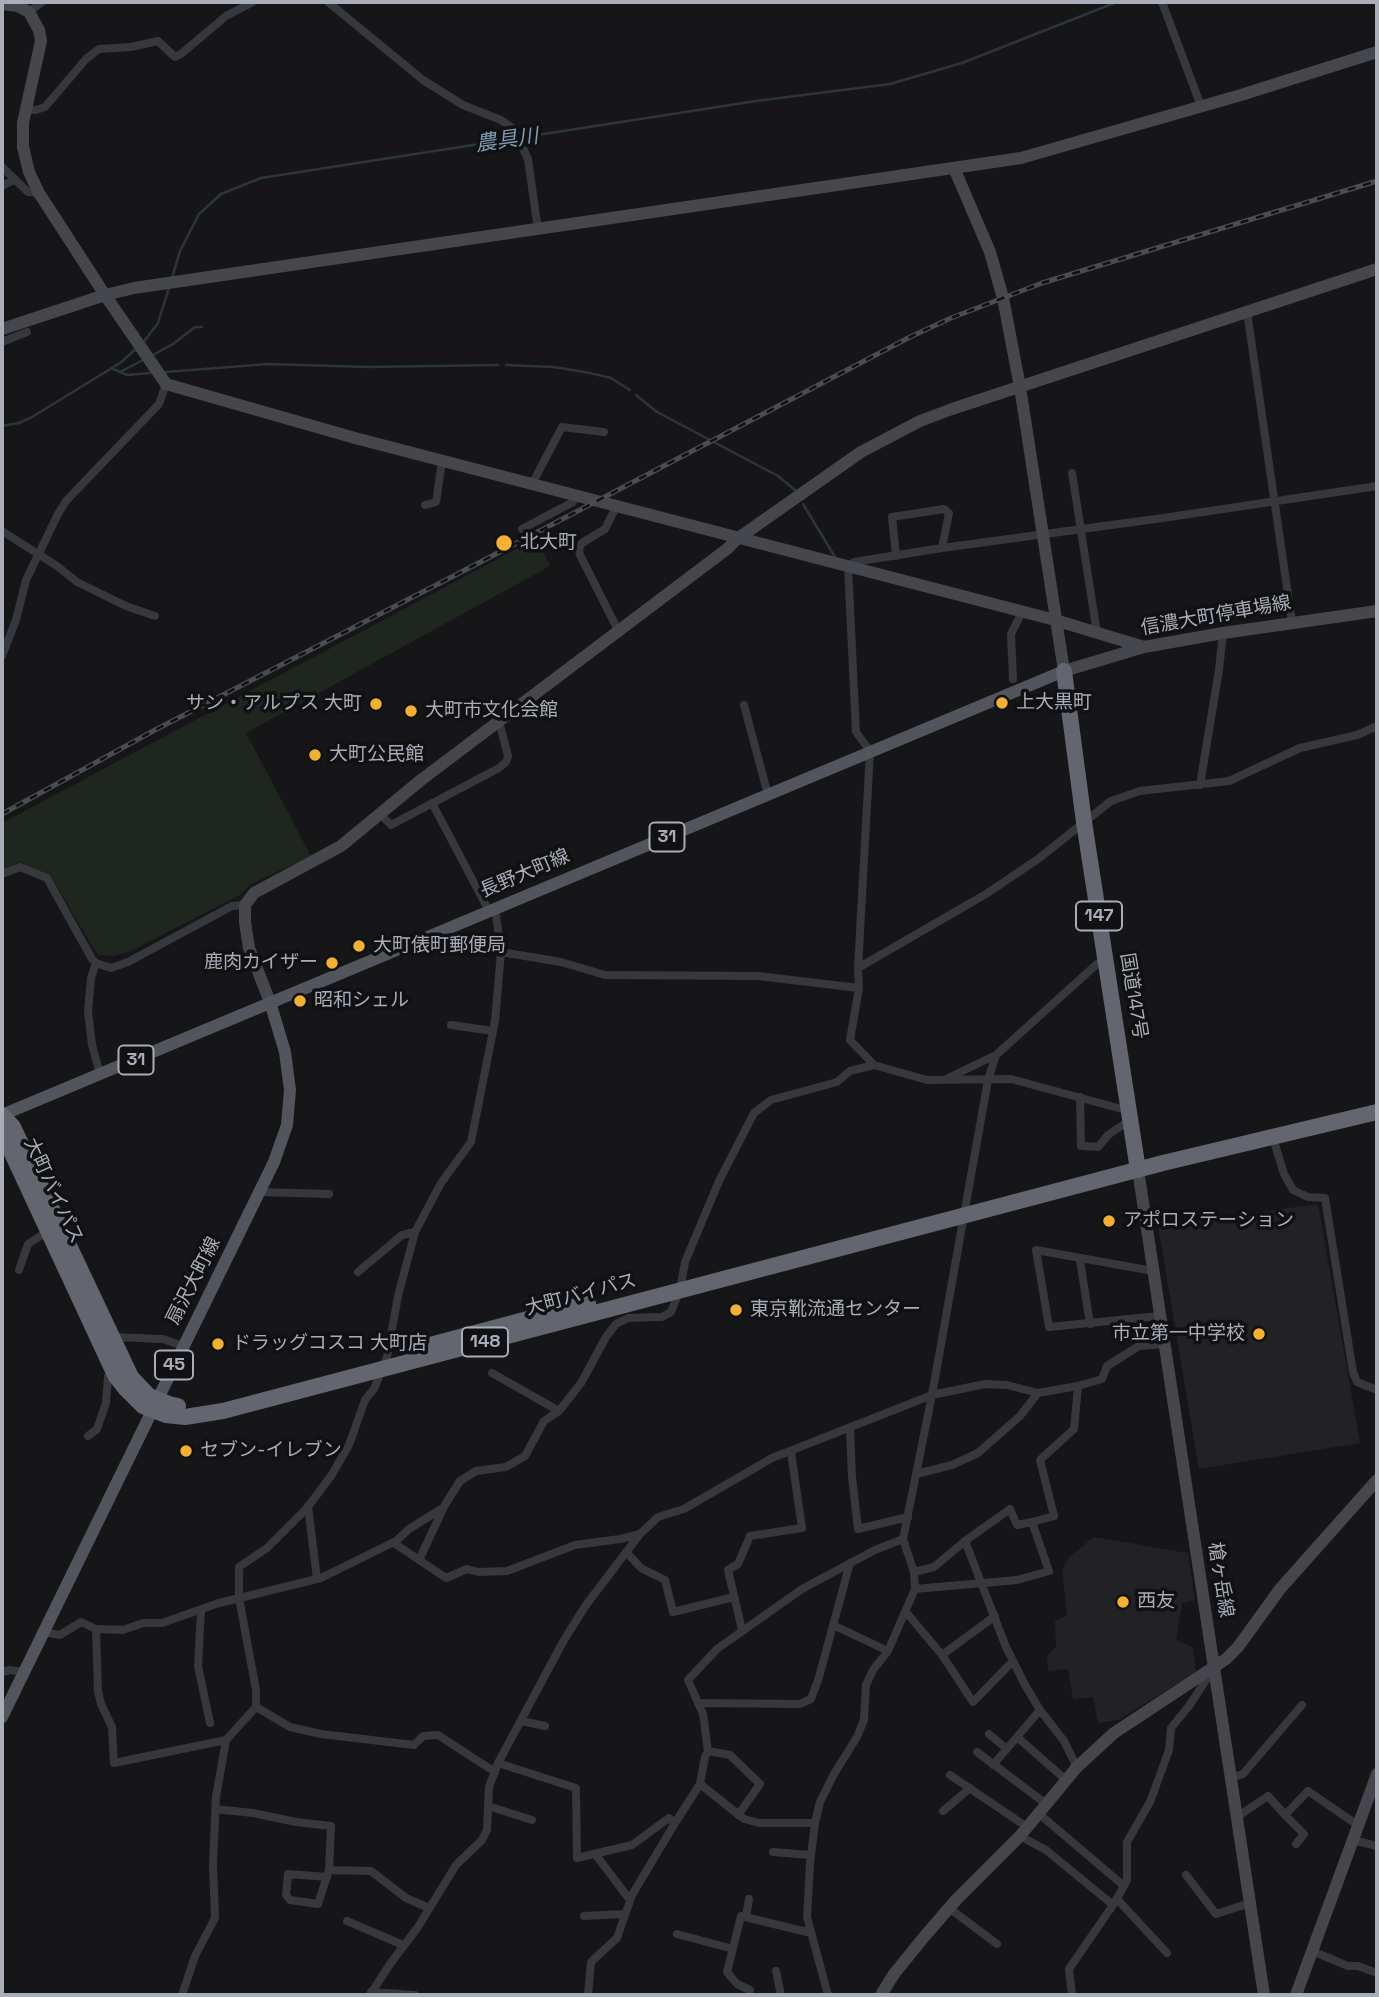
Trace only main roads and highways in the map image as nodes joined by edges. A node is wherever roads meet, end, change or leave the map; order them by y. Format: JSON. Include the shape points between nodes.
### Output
{"nodes":[{"id":1,"x":1064,"y":671,"type":"joint"},
{"id":2,"x":270,"y":1002,"type":"junction"},
{"id":3,"x":1377,"y":1102,"type":"edge"},
{"id":4,"x":1377,"y":1112,"type":"edge"},
{"id":5,"x":2,"y":1116,"type":"edge"},
{"id":6,"x":1137,"y":1166,"type":"junction"},
{"id":7,"x":155,"y":1405,"type":"junction"},
{"id":8,"x":2,"y":1717,"type":"edge"}],
"edges":[{"from":1,"to":2,"type":"main road","name":"長野大町線","number":"31"},
{"from":1,"to":6,"type":"highway","name":"国道147号","number":"147"},
{"from":2,"to":5,"type":"main road","name":"長野大町線","number":"31"},
{"from":2,"to":7,"type":"main road","name":"扇沢大町線","number":"45","via":[[285,1052],[290,1090],[287,1125]]},
{"from":3,"to":6,"type":"highway"},
{"from":4,"to":6,"type":"highway"},
{"from":5,"to":7,"type":"highway","name":"大町バイパス","via":[[13,1127],[131,1377]]},
{"from":5,"to":7,"type":"highway","name":"大町バイパス","via":[[3,1134],[112,1368],[133,1397]]},
{"from":6,"to":7,"type":"highway","name":"大町バイパス","number":"148","via":[[384,1363],[205,1415],[174,1416]]},
{"from":7,"to":8,"type":"main road","name":"扇沢大町線","number":"45"}]}
